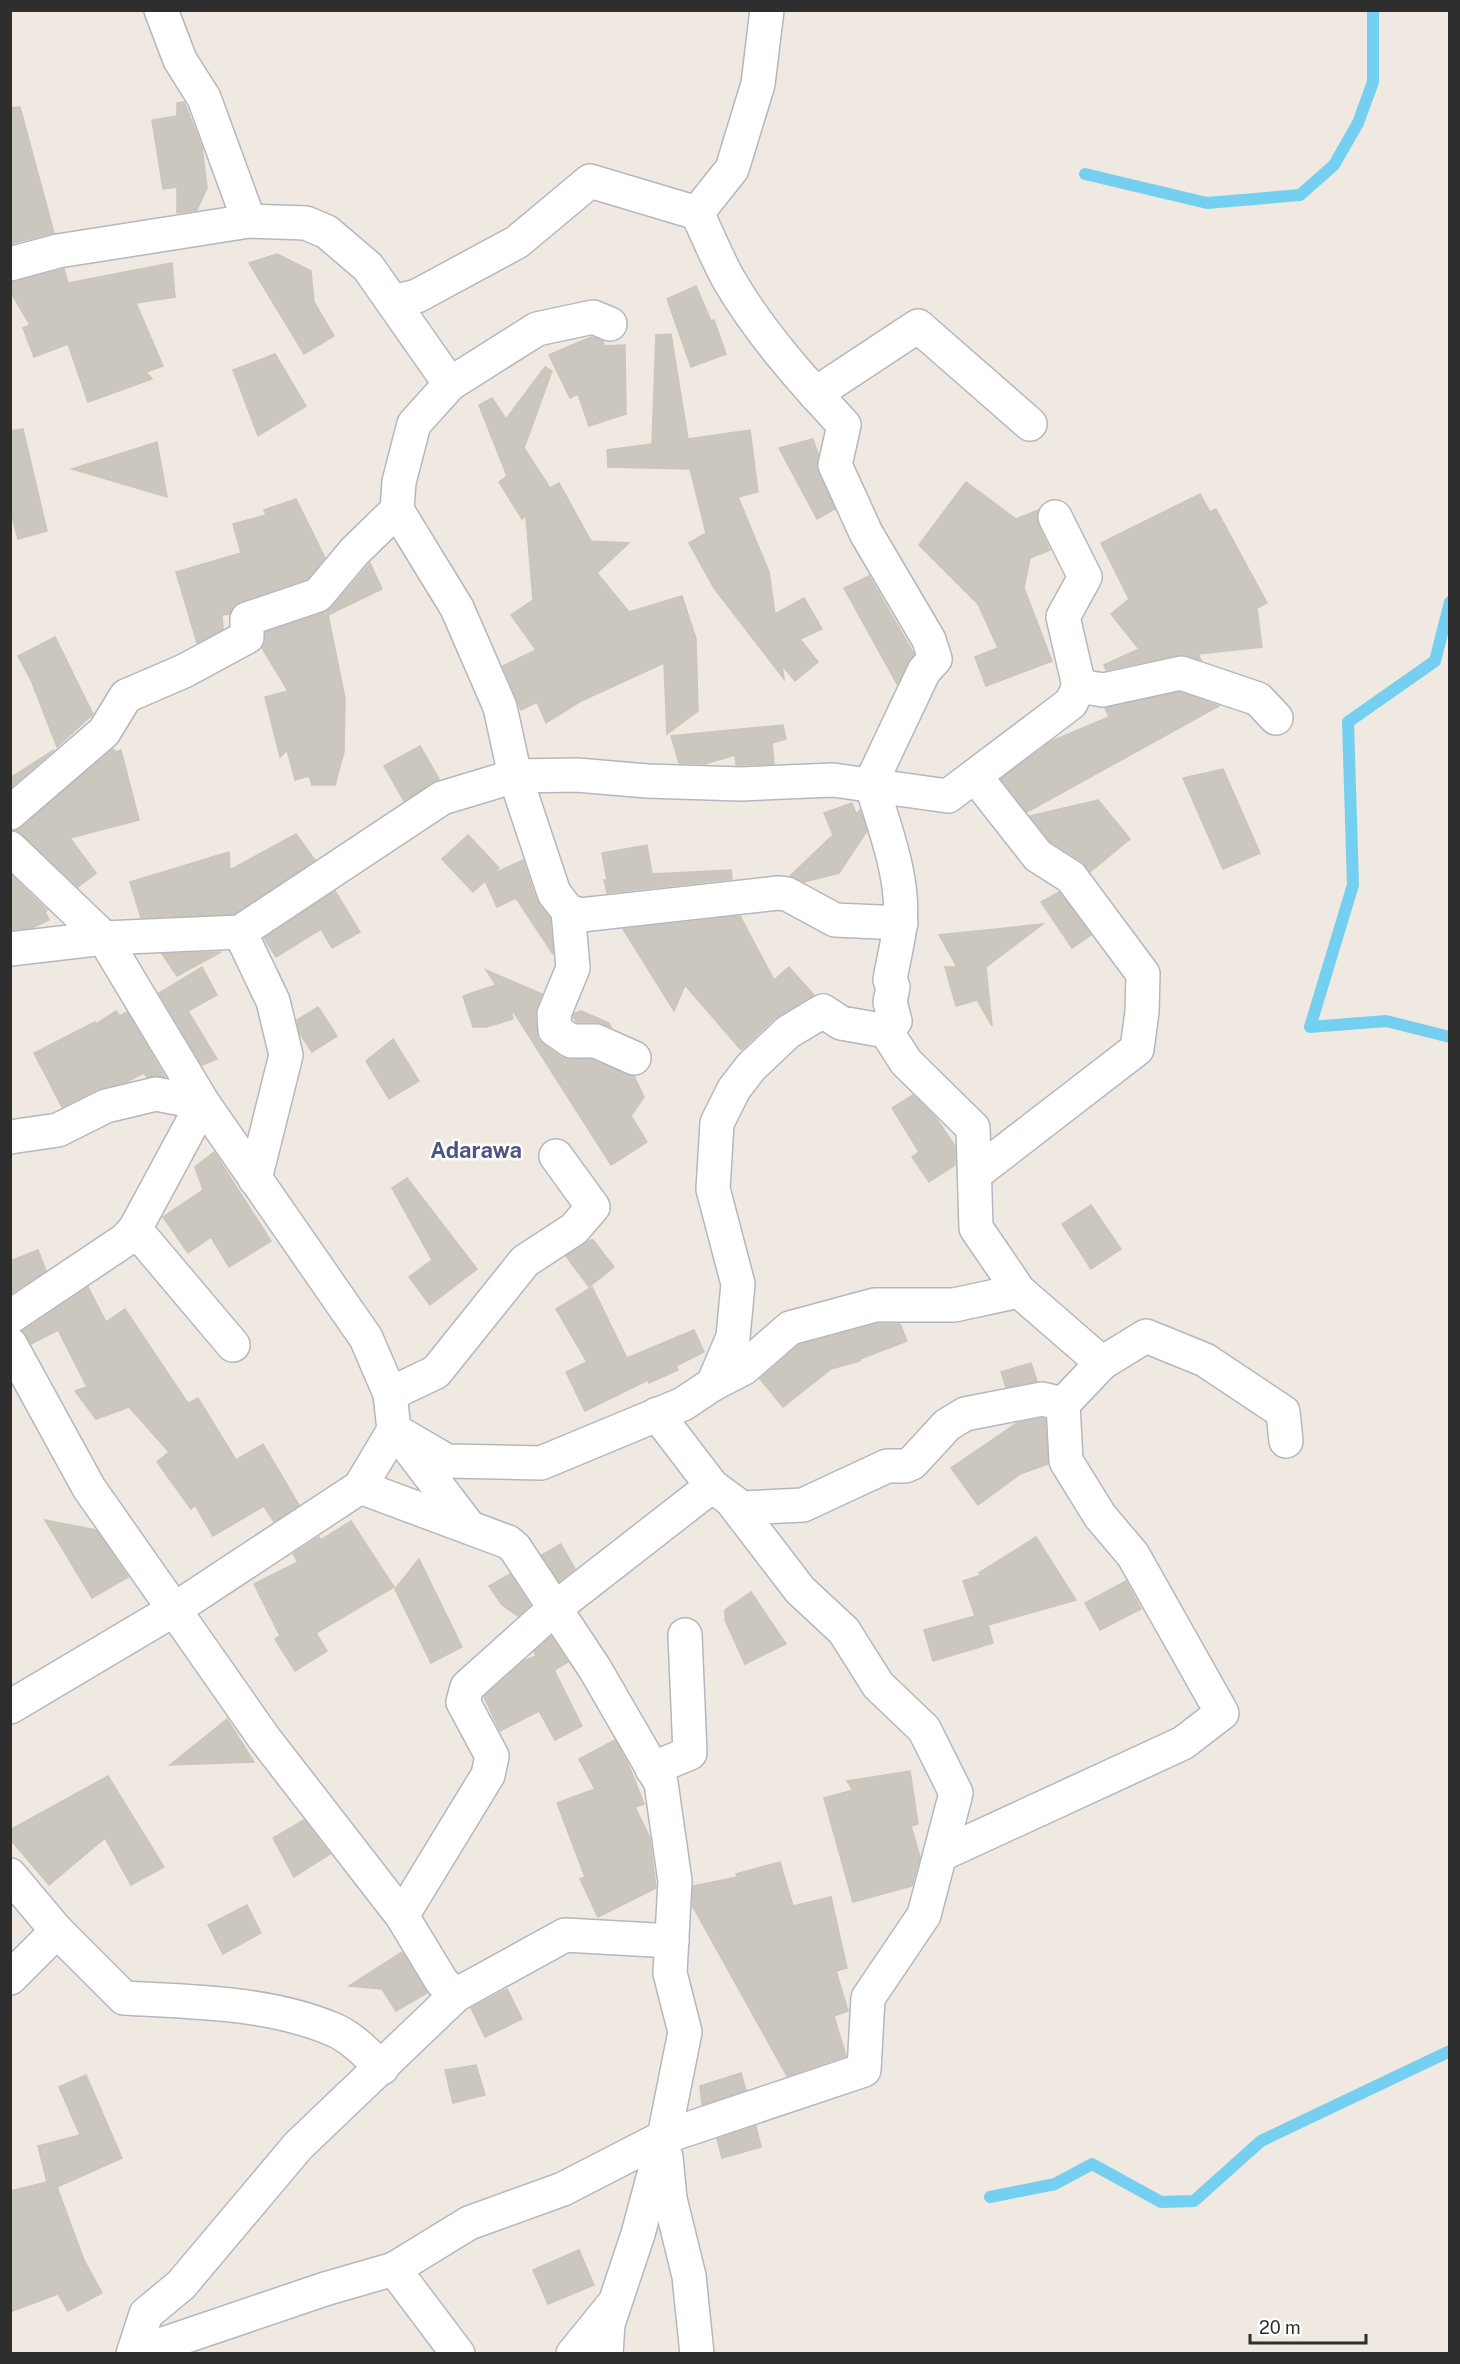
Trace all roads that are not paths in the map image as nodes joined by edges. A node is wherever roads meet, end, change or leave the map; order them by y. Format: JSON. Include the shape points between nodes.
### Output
{"nodes":[{"id":1,"x":161,"y":10,"type":"edge"},
{"id":2,"x":767,"y":10,"type":"edge"},
{"id":3,"x":697,"y":213,"type":"junction"},
{"id":4,"x":249,"y":221,"type":"junction"},
{"id":5,"x":10,"y":264,"type":"edge"},
{"id":6,"x":393,"y":302,"type":"junction"},
{"id":7,"x":610,"y":324,"type":"dead end"},
{"id":8,"x":450,"y":384,"type":"junction"},
{"id":9,"x":815,"y":394,"type":"junction"},
{"id":10,"x":1030,"y":424,"type":"dead end"},
{"id":11,"x":397,"y":510,"type":"junction"},
{"id":12,"x":1055,"y":517,"type":"dead end"},
{"id":13,"x":1079,"y":686,"type":"junction"},
{"id":14,"x":1275,"y":718,"type":"dead end"},
{"id":15,"x":515,"y":776,"type":"junction"},
{"id":16,"x":975,"y":776,"type":"junction"},
{"id":17,"x":871,"y":783,"type":"junction"},
{"id":18,"x":10,"y":813,"type":"edge"},
{"id":19,"x":10,"y":848,"type":"edge"},
{"id":20,"x":568,"y":911,"type":"junction"},
{"id":21,"x":901,"y":923,"type":"junction"},
{"id":22,"x":240,"y":932,"type":"junction"},
{"id":23,"x":104,"y":938,"type":"junction"},
{"id":24,"x":10,"y":949,"type":"edge"},
{"id":25,"x":886,"y":1031,"type":"junction"},
{"id":26,"x":634,"y":1058,"type":"dead end"},
{"id":27,"x":203,"y":1103,"type":"junction"},
{"id":28,"x":10,"y":1137,"type":"edge"},
{"id":29,"x":556,"y":1156,"type":"dead end"},
{"id":30,"x":975,"y":1174,"type":"junction"},
{"id":31,"x":255,"y":1179,"type":"junction"},
{"id":32,"x":135,"y":1229,"type":"junction"},
{"id":33,"x":1019,"y":1291,"type":"junction"},
{"id":34,"x":10,"y":1317,"type":"edge"},
{"id":35,"x":10,"y":1344,"type":"edge"},
{"id":36,"x":233,"y":1345,"type":"dead end"},
{"id":37,"x":1102,"y":1363,"type":"junction"},
{"id":38,"x":713,"y":1383,"type":"junction"},
{"id":39,"x":390,"y":1394,"type":"junction"},
{"id":40,"x":1063,"y":1404,"type":"junction"},
{"id":41,"x":657,"y":1414,"type":"junction"},
{"id":42,"x":394,"y":1430,"type":"junction"},
{"id":43,"x":1286,"y":1441,"type":"dead end"},
{"id":44,"x":360,"y":1487,"type":"junction"},
{"id":45,"x":723,"y":1495,"type":"junction"},
{"id":46,"x":469,"y":1527,"type":"junction"},
{"id":47,"x":175,"y":1609,"type":"junction"},
{"id":48,"x":554,"y":1609,"type":"junction"},
{"id":49,"x":685,"y":1635,"type":"dead end"},
{"id":50,"x":10,"y":1707,"type":"edge"},
{"id":51,"x":652,"y":1769,"type":"junction"},
{"id":52,"x":940,"y":1855,"type":"junction"},
{"id":53,"x":10,"y":1875,"type":"edge"},
{"id":54,"x":402,"y":1916,"type":"junction"},
{"id":55,"x":57,"y":1931,"type":"junction"},
{"id":56,"x":672,"y":1941,"type":"junction"},
{"id":57,"x":10,"y":1978,"type":"edge"},
{"id":58,"x":456,"y":1995,"type":"junction"},
{"id":59,"x":382,"y":2068,"type":"junction"},
{"id":60,"x":664,"y":2137,"type":"junction"},
{"id":61,"x":394,"y":2269,"type":"junction"},
{"id":62,"x":615,"y":2301,"type":"junction"},
{"id":63,"x":133,"y":2354,"type":"edge"},
{"id":64,"x":155,"y":2354,"type":"edge"},
{"id":65,"x":458,"y":2354,"type":"edge"},
{"id":66,"x":573,"y":2354,"type":"edge"},
{"id":67,"x":606,"y":2354,"type":"edge"},
{"id":68,"x":697,"y":2354,"type":"edge"}],
"edges":[{"from":1,"to":4,"type":"street","via":[[180,60],[204,98]]},
{"from":2,"to":3,"type":"street","via":[[758,84],[732,169]]},
{"from":3,"to":6,"type":"street","via":[[590,181],[517,242],[417,296]]},
{"from":3,"to":9,"type":"street","via":[[729,279],[761,328]]},
{"from":4,"to":5,"type":"street","via":[[58,251]]},
{"from":4,"to":6,"type":"street","via":[[295,221],[327,232],[368,267]]},
{"from":6,"to":8,"type":"street"},
{"from":7,"to":8,"type":"street","via":[[593,317],[537,328]]},
{"from":8,"to":11,"type":"street","via":[[414,424],[399,482]]},
{"from":9,"to":10,"type":"street","via":[[918,326]]},
{"from":9,"to":17,"type":"street","via":[[844,425],[835,465],[866,533],[929,640],[935,659],[924,671]]},
{"from":11,"to":15,"type":"street","via":[[457,608],[500,707]]},
{"from":11,"to":18,"type":"street","via":[[318,595],[247,619],[247,637],[126,696],[104,732]]},
{"from":12,"to":13,"type":"street","via":[[1085,577],[1062,617]]},
{"from":13,"to":14,"type":"street","via":[[1103,690],[1181,673],[1258,699]]},
{"from":13,"to":16,"type":"street","via":[[1071,703]]},
{"from":15,"to":17,"type":"street","via":[[577,775],[741,784],[833,780]]},
{"from":15,"to":20,"type":"street","via":[[554,893]]},
{"from":15,"to":22,"type":"street","via":[[442,798]]},
{"from":16,"to":17,"type":"street","via":[[948,796]]},
{"from":16,"to":30,"type":"street","via":[[1038,855],[1071,877],[1143,974],[1137,1049]]},
{"from":17,"to":21,"type":"street","via":[[892,849]]},
{"from":19,"to":23,"type":"street"},
{"from":20,"to":21,"type":"street","via":[[581,915],[778,893],[835,920]]},
{"from":20,"to":26,"type":"street","via":[[573,968],[554,1014],[555,1030],[571,1041],[596,1041]]},
{"from":21,"to":25,"type":"street","via":[[890,980],[895,1021]]},
{"from":22,"to":23,"type":"street"},
{"from":22,"to":31,"type":"street","via":[[273,1001],[286,1054]]},
{"from":23,"to":24,"type":"street"},
{"from":23,"to":27,"type":"street"},
{"from":25,"to":30,"type":"street","via":[[906,1062],[973,1128]]},
{"from":25,"to":38,"type":"street","via":[[841,1023],[823,1011],[788,1032],[751,1067],[734,1089],[717,1123],[713,1189],[738,1284],[733,1337]]},
{"from":27,"to":28,"type":"street","via":[[156,1094],[106,1106],[58,1130]]},
{"from":27,"to":31,"type":"street"},
{"from":27,"to":32,"type":"street"},
{"from":29,"to":39,"type":"street","via":[[593,1207],[574,1229],[525,1261],[436,1372]]},
{"from":30,"to":33,"type":"street","via":[[976,1228]]},
{"from":31,"to":39,"type":"street","via":[[366,1338]]},
{"from":32,"to":34,"type":"street","via":[[113,1250]]},
{"from":32,"to":36,"type":"street"},
{"from":33,"to":37,"type":"street"},
{"from":33,"to":38,"type":"street","via":[[954,1305],[875,1305],[790,1328],[744,1368]]},
{"from":35,"to":47,"type":"street","via":[[81,1476]]},
{"from":37,"to":40,"type":"street"},
{"from":37,"to":43,"type":"street","via":[[1146,1336],[1205,1360],[1283,1412]]},
{"from":38,"to":41,"type":"street","via":[[683,1404]]},
{"from":39,"to":42,"type":"street"},
{"from":40,"to":45,"type":"street","via":[[1042,1399],[965,1414],[947,1425],[912,1463],[887,1466],[803,1505],[751,1508]]},
{"from":40,"to":52,"type":"street","via":[[1066,1461],[1100,1516],[1132,1555],[1222,1713],[1183,1743]]},
{"from":41,"to":42,"type":"street","via":[[542,1463],[447,1461]]},
{"from":41,"to":45,"type":"street"},
{"from":42,"to":44,"type":"street"},
{"from":42,"to":46,"type":"street"},
{"from":44,"to":46,"type":"street"},
{"from":44,"to":47,"type":"street"},
{"from":45,"to":48,"type":"street"},
{"from":45,"to":52,"type":"street","via":[[800,1590],[844,1631],[878,1685],[924,1729],[956,1793]]},
{"from":46,"to":48,"type":"street","via":[[515,1548]]},
{"from":47,"to":50,"type":"street"},
{"from":47,"to":54,"type":"street","via":[[264,1738]]},
{"from":48,"to":51,"type":"street","via":[[595,1669]]},
{"from":48,"to":54,"type":"street","via":[[467,1687],[464,1702],[492,1756],[491,1766]]},
{"from":49,"to":51,"type":"street","via":[[690,1752]]},
{"from":51,"to":56,"type":"street","via":[[661,1783],[675,1881]]},
{"from":52,"to":60,"type":"street","via":[[924,1915],[868,1998],[864,2070]]},
{"from":53,"to":55,"type":"street"},
{"from":54,"to":58,"type":"street","via":[[442,1982]]},
{"from":55,"to":57,"type":"street"},
{"from":55,"to":59,"type":"street","via":[[124,1998],[198,2002],[280,2013],[333,2029],[358,2045]]},
{"from":56,"to":58,"type":"street","via":[[565,1935]]},
{"from":56,"to":60,"type":"street","via":[[670,1973],[685,2032]]},
{"from":58,"to":59,"type":"street"},
{"from":59,"to":63,"type":"street","via":[[298,2146],[181,2285],[146,2314]]},
{"from":60,"to":61,"type":"street","via":[[563,2189],[470,2223]]},
{"from":60,"to":62,"type":"street"},
{"from":60,"to":68,"type":"street","via":[[670,2199],[689,2276]]},
{"from":61,"to":64,"type":"street","via":[[163,2344]]},
{"from":61,"to":65,"type":"street"},
{"from":62,"to":66,"type":"street"},
{"from":62,"to":67,"type":"street","via":[[607,2330]]}]}
